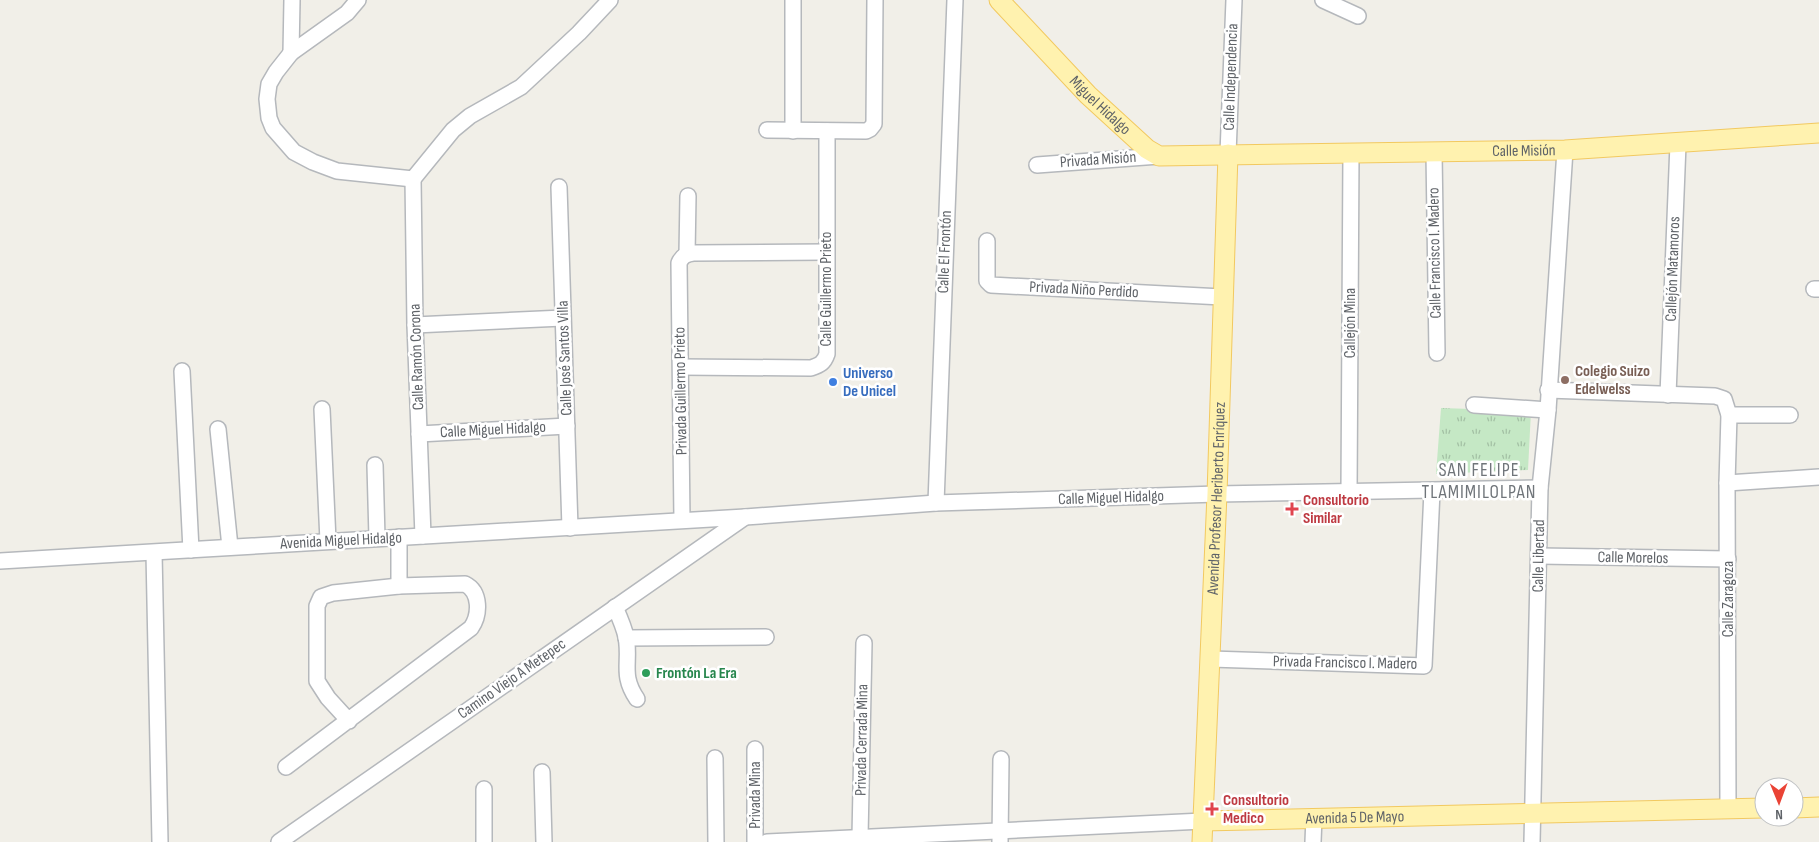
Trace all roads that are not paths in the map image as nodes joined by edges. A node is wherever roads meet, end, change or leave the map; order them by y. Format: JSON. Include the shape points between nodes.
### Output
{"nodes":[{"id":1,"x":292,"y":0,"type":"edge"},
{"id":2,"x":358,"y":0,"type":"edge"},
{"id":3,"x":610,"y":0,"type":"edge"},
{"id":4,"x":793,"y":0,"type":"edge"},
{"id":5,"x":875,"y":0,"type":"edge"},
{"id":6,"x":955,"y":0,"type":"edge"},
{"id":7,"x":999,"y":0,"type":"edge"},
{"id":8,"x":1234,"y":0,"type":"edge"},
{"id":9,"x":1323,"y":0,"type":"edge"},
{"id":10,"x":1358,"y":16,"type":"dead end"},
{"id":11,"x":291,"y":53,"type":"junction"},
{"id":12,"x":767,"y":130,"type":"dead end"},
{"id":13,"x":793,"y":131,"type":"junction"},
{"id":14,"x":827,"y":131,"type":"junction"},
{"id":15,"x":1819,"y":133,"type":"edge"},
{"id":16,"x":1678,"y":144,"type":"junction"},
{"id":17,"x":1566,"y":150,"type":"junction"},
{"id":18,"x":1351,"y":153,"type":"junction"},
{"id":19,"x":1434,"y":153,"type":"junction"},
{"id":20,"x":1228,"y":154,"type":"junction"},
{"id":21,"x":1158,"y":156,"type":"junction"},
{"id":22,"x":1037,"y":165,"type":"dead end"},
{"id":23,"x":413,"y":179,"type":"junction"},
{"id":24,"x":559,"y":187,"type":"dead end"},
{"id":25,"x":688,"y":196,"type":"dead end"},
{"id":26,"x":987,"y":241,"type":"dead end"},
{"id":27,"x":826,"y":252,"type":"junction"},
{"id":28,"x":683,"y":258,"type":"junction"},
{"id":29,"x":1222,"y":297,"type":"junction"},
{"id":30,"x":563,"y":318,"type":"junction"},
{"id":31,"x":415,"y":325,"type":"junction"},
{"id":32,"x":1438,"y":353,"type":"dead end"},
{"id":33,"x":681,"y":367,"type":"junction"},
{"id":34,"x":182,"y":371,"type":"dead end"},
{"id":35,"x":1548,"y":390,"type":"junction"},
{"id":36,"x":1668,"y":395,"type":"junction"},
{"id":37,"x":1474,"y":405,"type":"dead end"},
{"id":38,"x":322,"y":409,"type":"dead end"},
{"id":39,"x":1548,"y":410,"type":"junction"},
{"id":40,"x":1729,"y":415,"type":"junction"},
{"id":41,"x":1790,"y":415,"type":"dead end"},
{"id":42,"x":567,"y":426,"type":"junction"},
{"id":43,"x":218,"y":429,"type":"dead end"},
{"id":44,"x":419,"y":434,"type":"junction"},
{"id":45,"x":375,"y":465,"type":"dead end"},
{"id":46,"x":1819,"y":477,"type":"edge"},
{"id":47,"x":1727,"y":483,"type":"junction"},
{"id":48,"x":1540,"y":488,"type":"junction"},
{"id":49,"x":1432,"y":491,"type":"junction"},
{"id":50,"x":1349,"y":492,"type":"junction"},
{"id":51,"x":1217,"y":494,"type":"junction"},
{"id":52,"x":936,"y":503,"type":"junction"},
{"id":53,"x":746,"y":517,"type":"junction"},
{"id":54,"x":682,"y":520,"type":"junction"},
{"id":55,"x":570,"y":528,"type":"junction"},
{"id":56,"x":423,"y":536,"type":"junction"},
{"id":57,"x":398,"y":537,"type":"junction"},
{"id":58,"x":377,"y":538,"type":"junction"},
{"id":59,"x":328,"y":541,"type":"junction"},
{"id":60,"x":230,"y":547,"type":"junction"},
{"id":61,"x":191,"y":550,"type":"junction"},
{"id":62,"x":154,"y":553,"type":"junction"},
{"id":63,"x":1539,"y":556,"type":"junction"},
{"id":64,"x":1728,"y":559,"type":"junction"},
{"id":65,"x":0,"y":562,"type":"edge"},
{"id":66,"x":399,"y":586,"type":"junction"},
{"id":67,"x":615,"y":606,"type":"junction"},
{"id":68,"x":766,"y":637,"type":"dead end"},
{"id":69,"x":626,"y":638,"type":"junction"},
{"id":70,"x":864,"y":644,"type":"dead end"},
{"id":71,"x":1210,"y":659,"type":"junction"},
{"id":72,"x":637,"y":699,"type":"dead end"},
{"id":73,"x":349,"y":721,"type":"junction"},
{"id":74,"x":755,"y":749,"type":"dead end"},
{"id":75,"x":715,"y":758,"type":"dead end"},
{"id":76,"x":1001,"y":759,"type":"dead end"},
{"id":77,"x":286,"y":767,"type":"dead end"},
{"id":78,"x":542,"y":772,"type":"dead end"},
{"id":79,"x":484,"y":789,"type":"dead end"},
{"id":80,"x":1819,"y":807,"type":"edge"},
{"id":81,"x":1804,"y":808,"type":"edge"},
{"id":82,"x":1754,"y":809,"type":"edge"},
{"id":83,"x":1728,"y":810,"type":"junction"},
{"id":84,"x":1533,"y":814,"type":"junction"},
{"id":85,"x":1314,"y":818,"type":"junction"},
{"id":86,"x":1203,"y":821,"type":"junction"},
{"id":87,"x":1000,"y":836,"type":"edge"},
{"id":88,"x":853,"y":839,"type":"edge"},
{"id":89,"x":160,"y":842,"type":"edge"},
{"id":90,"x":279,"y":842,"type":"edge"},
{"id":91,"x":484,"y":842,"type":"edge"},
{"id":92,"x":544,"y":842,"type":"edge"},
{"id":93,"x":716,"y":842,"type":"edge"},
{"id":94,"x":755,"y":842,"type":"edge"},
{"id":95,"x":767,"y":842,"type":"edge"},
{"id":96,"x":1202,"y":842,"type":"edge"},
{"id":97,"x":1313,"y":842,"type":"edge"},
{"id":98,"x":1532,"y":842,"type":"edge"}],
"edges":[{"from":1,"to":11,"type":"street"},
{"from":2,"to":11,"type":"street","via":[[347,14]]},
{"from":3,"to":23,"type":"street","via":[[527,83],[470,116],[453,130]]},
{"from":4,"to":13,"type":"street"},
{"from":5,"to":14,"type":"street","via":[[874,124],[866,131]]},
{"from":6,"to":52,"type":"street","name":"Calle El Frontón"},
{"from":7,"to":21,"type":"main road","name":"Miguel Hidalgo","via":[[1088,95]]},
{"from":8,"to":20,"type":"street","name":"Calle Independencia"},
{"from":9,"to":10,"type":"street"},
{"from":11,"to":23,"type":"street","via":[[269,84],[267,99],[269,118],[274,128],[294,152],[337,171]]},
{"from":12,"to":13,"type":"street"},
{"from":13,"to":14,"type":"street"},
{"from":14,"to":27,"type":"street","name":"Calle Guillermo Prieto"},
{"from":15,"to":16,"type":"main road","name":"Calle Misión"},
{"from":16,"to":17,"type":"main road","name":"Calle Misión"},
{"from":16,"to":36,"type":"street","name":"Callejón Matamoros"},
{"from":17,"to":19,"type":"main road","name":"Calle Misión"},
{"from":17,"to":35,"type":"street","name":"Calle Libertad"},
{"from":18,"to":19,"type":"main road","name":"Calle Misión"},
{"from":18,"to":20,"type":"main road","name":"Calle Misión"},
{"from":18,"to":50,"type":"street","name":"Callejón Mina"},
{"from":19,"to":32,"type":"street","name":"Calle Francisco I. Madero"},
{"from":20,"to":21,"type":"main road"},
{"from":20,"to":29,"type":"main road","name":"Avenida Profesor Heriberto Enríquez"},
{"from":21,"to":22,"type":"street","name":"Privada Misión"},
{"from":23,"to":31,"type":"street","name":"Calle Ramón Corona"},
{"from":24,"to":30,"type":"street","name":"Calle José Santos Villa"},
{"from":25,"to":28,"type":"street","name":"Privada Guillermo Prieto"},
{"from":26,"to":29,"type":"street","name":"Privada Niño Perdido","via":[[987,281],[991,285]]},
{"from":27,"to":28,"type":"street"},
{"from":27,"to":33,"type":"street","name":"Calle Guillermo Prieto","via":[[827,354],[819,366]]},
{"from":28,"to":33,"type":"street","name":"Privada Guillermo Prieto"},
{"from":29,"to":51,"type":"main road","name":"Avenida Profesor Heriberto Enríquez"},
{"from":30,"to":31,"type":"street"},
{"from":30,"to":42,"type":"street","name":"Calle José Santos Villa"},
{"from":31,"to":44,"type":"street","name":"Calle Ramón Corona"},
{"from":33,"to":54,"type":"street","name":"Privada Guillermo Prieto"},
{"from":34,"to":61,"type":"street"},
{"from":35,"to":36,"type":"street"},
{"from":35,"to":39,"type":"street","name":"Calle Libertad"},
{"from":36,"to":40,"type":"street","via":[[1715,396],[1724,399]]},
{"from":37,"to":39,"type":"street"},
{"from":38,"to":59,"type":"street"},
{"from":39,"to":48,"type":"street","name":"Calle Libertad"},
{"from":40,"to":41,"type":"street"},
{"from":40,"to":47,"type":"street","name":"Calle Zaragoza"},
{"from":42,"to":44,"type":"street","name":"Calle Miguel Hidalgo"},
{"from":42,"to":55,"type":"street","name":"Calle José Santos Villa"},
{"from":43,"to":60,"type":"street"},
{"from":44,"to":56,"type":"street","name":"Calle Ramón Corona"},
{"from":45,"to":58,"type":"street"},
{"from":46,"to":47,"type":"street"},
{"from":47,"to":64,"type":"street","name":"Calle Zaragoza"},
{"from":48,"to":49,"type":"street","name":"Calle Miguel Hidalgo"},
{"from":48,"to":63,"type":"street","name":"Calle Libertad"},
{"from":49,"to":50,"type":"street","name":"Calle Miguel Hidalgo"},
{"from":49,"to":71,"type":"street","name":"Privada Francisco I. Madero","via":[[1424,666]]},
{"from":50,"to":51,"type":"street","name":"Calle Miguel Hidalgo"},
{"from":51,"to":52,"type":"street","name":"Calle Miguel Hidalgo"},
{"from":51,"to":71,"type":"main road","name":"Avenida Profesor Heriberto Enríquez"},
{"from":52,"to":53,"type":"street","name":"Calle Miguel Hidalgo"},
{"from":53,"to":54,"type":"street","name":"Calle Miguel Hidalgo"},
{"from":53,"to":67,"type":"street","name":"Camino Viejo A Metepec"},
{"from":54,"to":55,"type":"street","name":"Avenida Miguel Hidalgo"},
{"from":55,"to":56,"type":"street","name":"Avenida Miguel Hidalgo"},
{"from":56,"to":57,"type":"street","name":"Avenida Miguel Hidalgo"},
{"from":57,"to":58,"type":"street","name":"Avenida Miguel Hidalgo"},
{"from":57,"to":66,"type":"street"},
{"from":58,"to":59,"type":"street","name":"Avenida Miguel Hidalgo"},
{"from":59,"to":60,"type":"street","name":"Avenida Miguel Hidalgo"},
{"from":60,"to":61,"type":"street","name":"Avenida Miguel Hidalgo"},
{"from":61,"to":62,"type":"street","name":"Avenida Miguel Hidalgo"},
{"from":62,"to":65,"type":"street","name":"Avenida Miguel Hidalgo"},
{"from":62,"to":89,"type":"street"},
{"from":63,"to":64,"type":"street","name":"Calle Morelos"},
{"from":63,"to":84,"type":"street","name":"Calle Libertad"},
{"from":64,"to":83,"type":"street","name":"Calle Zaragoza"},
{"from":66,"to":73,"type":"street","via":[[333,592],[318,601],[317,681]]},
{"from":66,"to":73,"type":"street","via":[[465,584],[474,590],[476,596],[476,621],[464,635]]},
{"from":67,"to":69,"type":"street"},
{"from":67,"to":90,"type":"street","name":"Camino Viejo A Metepec"},
{"from":68,"to":69,"type":"street"},
{"from":69,"to":72,"type":"street","via":[[627,678]]},
{"from":70,"to":88,"type":"street","name":"Privada Cerrada Mina"},
{"from":71,"to":86,"type":"main road","name":"Avenida Profesor Heriberto Enríquez"},
{"from":73,"to":77,"type":"street"},
{"from":74,"to":94,"type":"street","name":"Privada Mina"},
{"from":75,"to":93,"type":"street"},
{"from":76,"to":87,"type":"street"},
{"from":78,"to":92,"type":"street"},
{"from":79,"to":91,"type":"street"},
{"from":80,"to":81,"type":"main road"},
{"from":82,"to":83,"type":"main road","name":"Avenida 5 De Mayo"},
{"from":83,"to":84,"type":"main road","name":"Avenida 5 De Mayo"},
{"from":84,"to":85,"type":"main road","name":"Avenida 5 De Mayo"},
{"from":84,"to":98,"type":"street","name":"Calle Libertad"},
{"from":85,"to":86,"type":"main road","name":"Avenida 5 De Mayo"},
{"from":85,"to":97,"type":"street"},
{"from":86,"to":87,"type":"street","name":"Avenida 5 De Mayo"},
{"from":86,"to":96,"type":"main road","name":"Avenida Profesor Heriberto Enríquez"},
{"from":87,"to":88,"type":"street","name":"Avenida 5 De Mayo"},
{"from":88,"to":95,"type":"street","name":"Avenida 5 De Mayo"}]}
